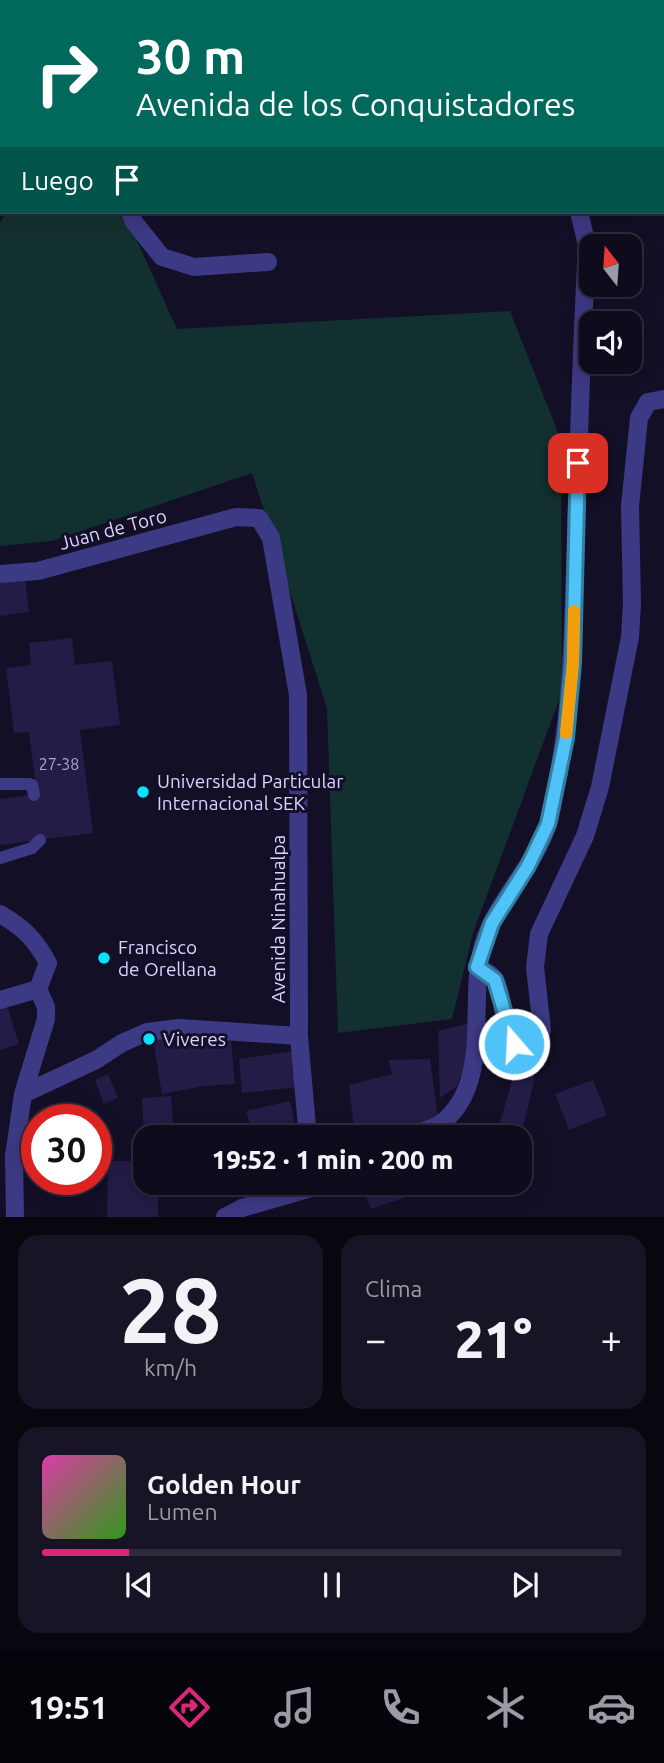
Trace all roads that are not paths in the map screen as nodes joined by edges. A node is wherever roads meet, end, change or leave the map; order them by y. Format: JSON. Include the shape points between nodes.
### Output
{"nodes":[{"id":1,"x":131,"y":214,"type":"edge"},
{"id":2,"x":579,"y":214,"type":"edge"},
{"id":3,"x":268,"y":262,"type":"dead end"},
{"id":4,"x":664,"y":399,"type":"edge"},
{"id":5,"x":236,"y":517,"type":"joint"},
{"id":6,"x":0,"y":574,"type":"edge"},
{"id":7,"x":0,"y":784,"type":"edge"},
{"id":8,"x":34,"y":795,"type":"dead end"},
{"id":9,"x":40,"y":840,"type":"dead end"},
{"id":10,"x":0,"y":858,"type":"edge"},
{"id":11,"x":0,"y":914,"type":"edge"},
{"id":12,"x":477,"y":967,"type":"junction"},
{"id":13,"x":38,"y":989,"type":"junction"},
{"id":14,"x":0,"y":1000,"type":"edge"},
{"id":15,"x":299,"y":1036,"type":"junction"},
{"id":16,"x":23,"y":1094,"type":"junction"},
{"id":17,"x":307,"y":1125,"type":"edge"},
{"id":18,"x":438,"y":1125,"type":"edge"},
{"id":19,"x":282,"y":1195,"type":"edge"},
{"id":20,"x":15,"y":1217,"type":"edge"},
{"id":21,"x":225,"y":1217,"type":"edge"}],
"edges":[{"from":1,"to":3,"type":"street","via":[[162,257],[194,267]]},
{"from":2,"to":12,"type":"street","via":[[587,245],[573,663],[566,738],[548,824],[492,923]]},
{"from":4,"to":12,"type":"street","via":[[648,402],[639,418],[630,506],[630,636],[600,787],[585,836],[540,934],[535,967],[542,1030],[535,1048],[521,1050],[514,1044],[495,980]]},
{"from":5,"to":6,"type":"street","name":"Juan de Toro","via":[[38,571]]},
{"from":5,"to":15,"type":"street","name":"Avenida Ninahualpa","via":[[259,518],[271,538],[298,695]]},
{"from":7,"to":8,"type":"lane","via":[[29,784]]},
{"from":9,"to":10,"type":"lane","via":[[32,849]]},
{"from":11,"to":13,"type":"street","via":[[37,943],[48,963]]},
{"from":12,"to":18,"type":"street","via":[[472,1072],[455,1111]]},
{"from":13,"to":14,"type":"street"},
{"from":13,"to":16,"type":"street","via":[[46,1019]]},
{"from":15,"to":16,"type":"street","via":[[179,1028],[147,1032]]},
{"from":15,"to":17,"type":"street","name":"Avenida Ninahualpa"},
{"from":16,"to":20,"type":"street","via":[[14,1156]]},
{"from":19,"to":21,"type":"street"}]}
